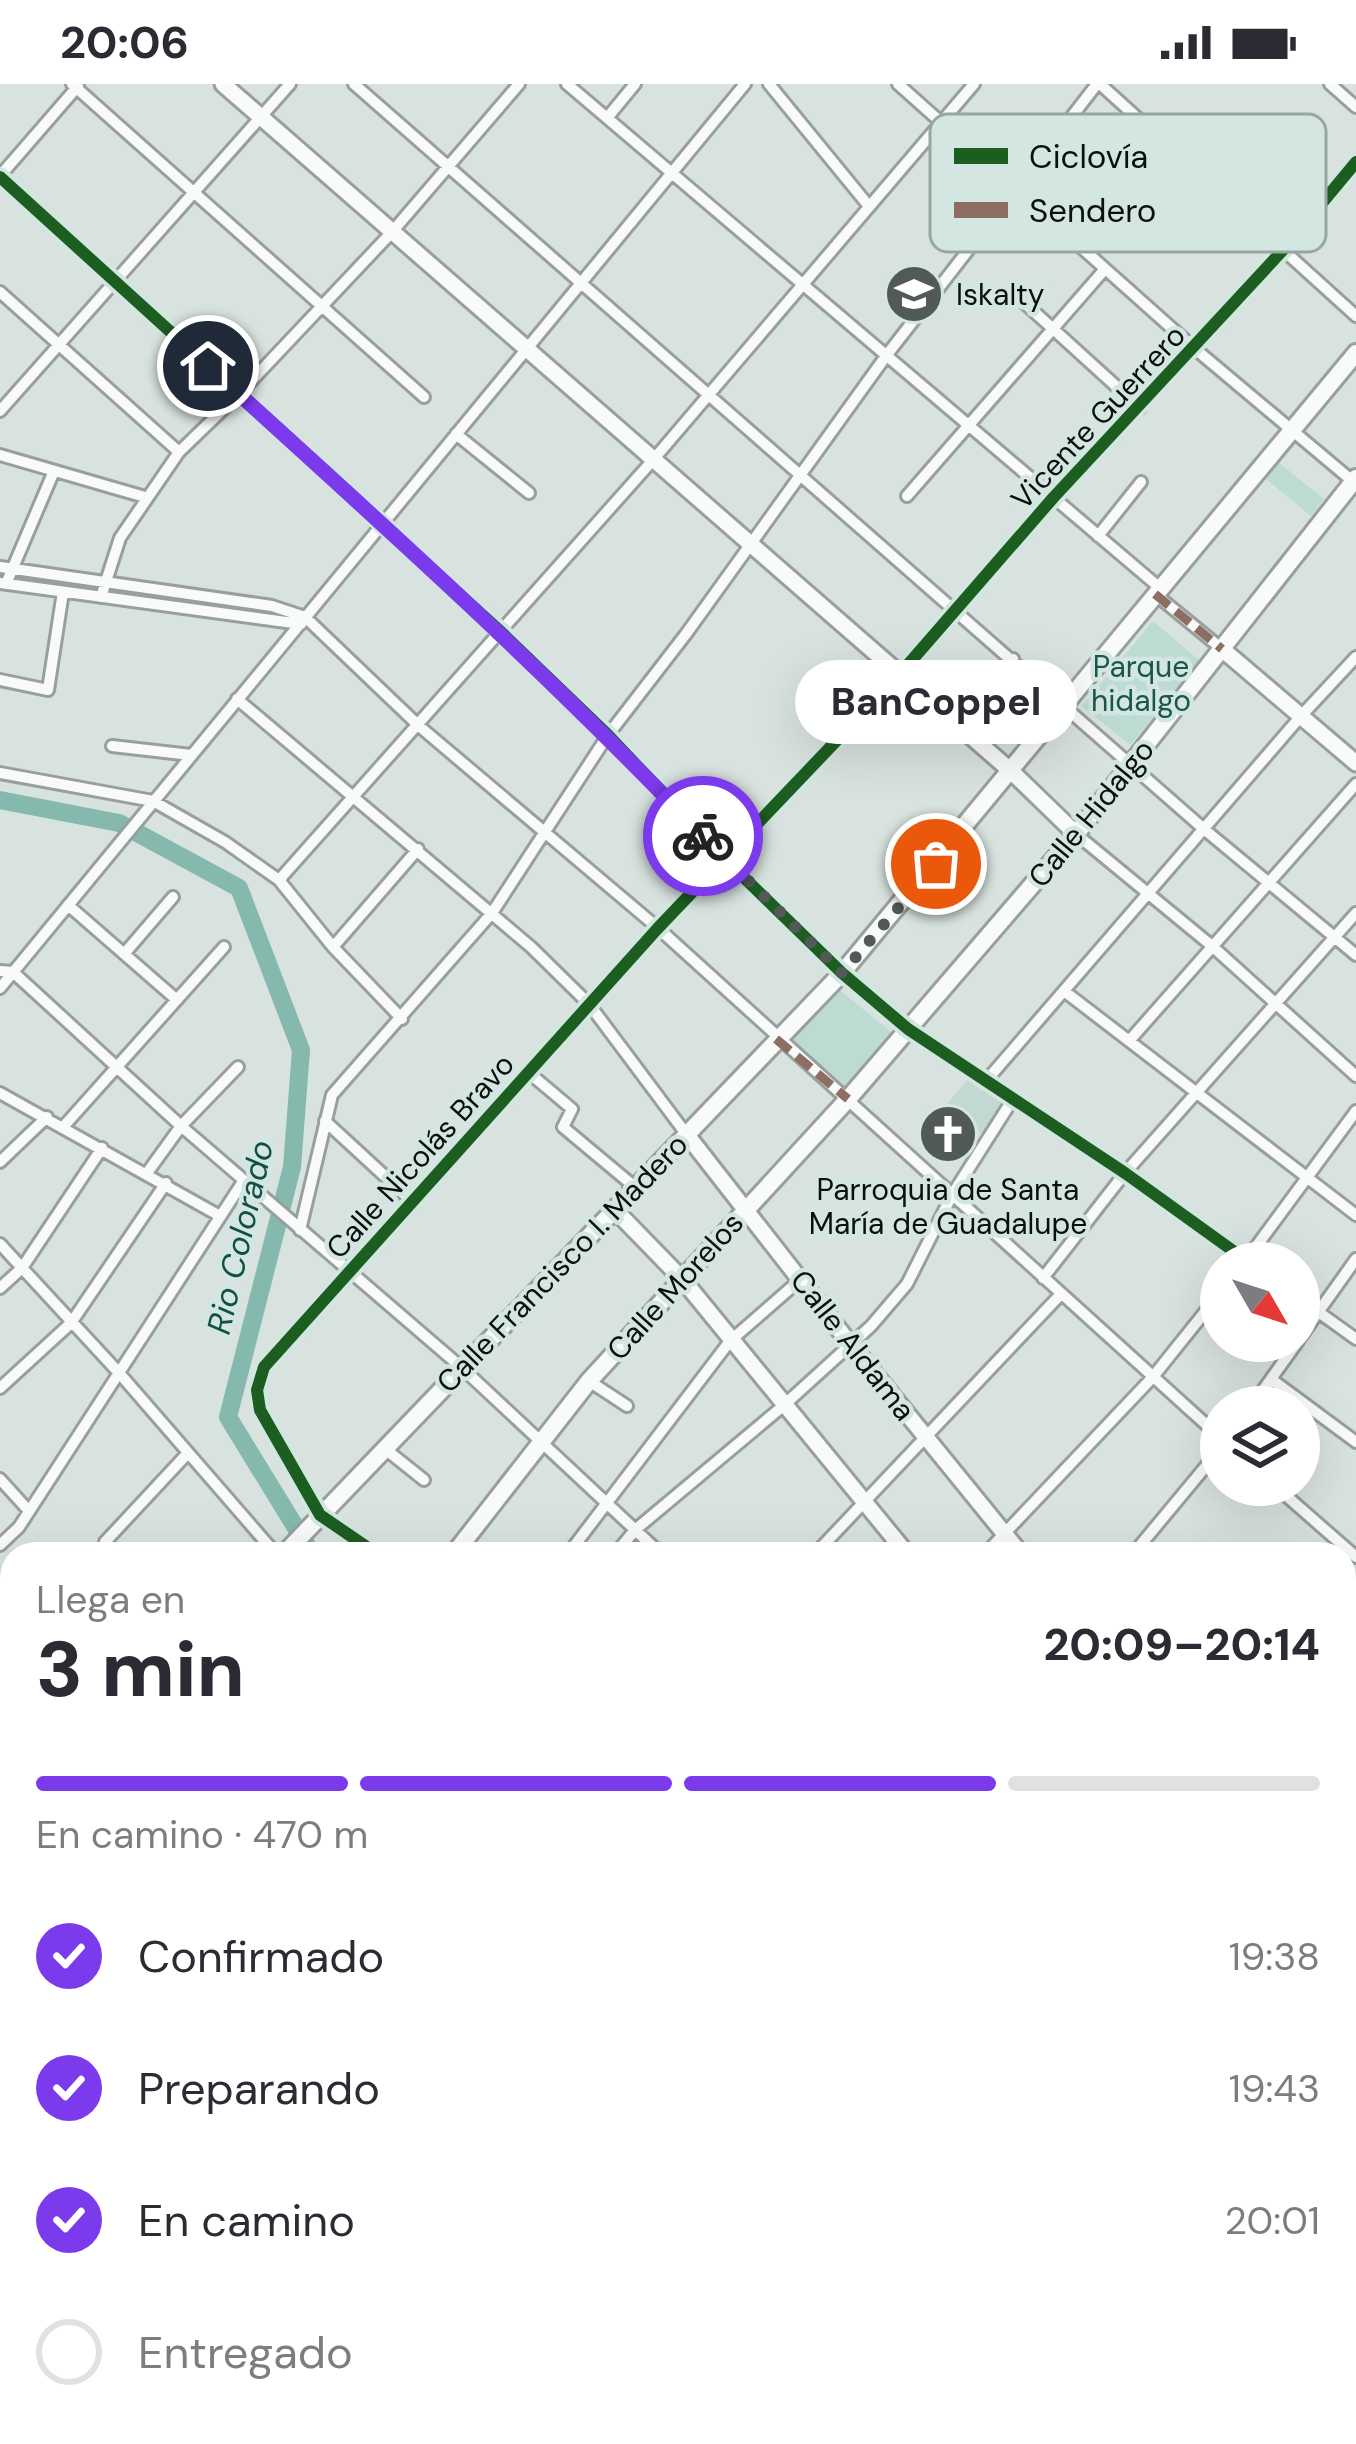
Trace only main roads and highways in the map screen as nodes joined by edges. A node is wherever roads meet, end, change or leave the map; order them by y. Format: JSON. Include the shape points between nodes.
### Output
{"nodes":[{"id":1,"x":1356,"y":353,"type":"edge"},
{"id":2,"x":1355,"y":481,"type":"edge"},
{"id":3,"x":908,"y":1029,"type":"joint"},
{"id":4,"x":294,"y":1542,"type":"edge"},
{"id":5,"x":464,"y":1542,"type":"edge"}],
"edges":[{"from":1,"to":4,"type":"main road","name":"Calle Francisco I. Madero","via":[[842,973]]},
{"from":2,"to":3,"type":"main road","name":"Calle Hidalgo","via":[[1076,834]]},
{"from":3,"to":5,"type":"main road","name":"Calle Morelos","via":[[589,1381]]}]}
